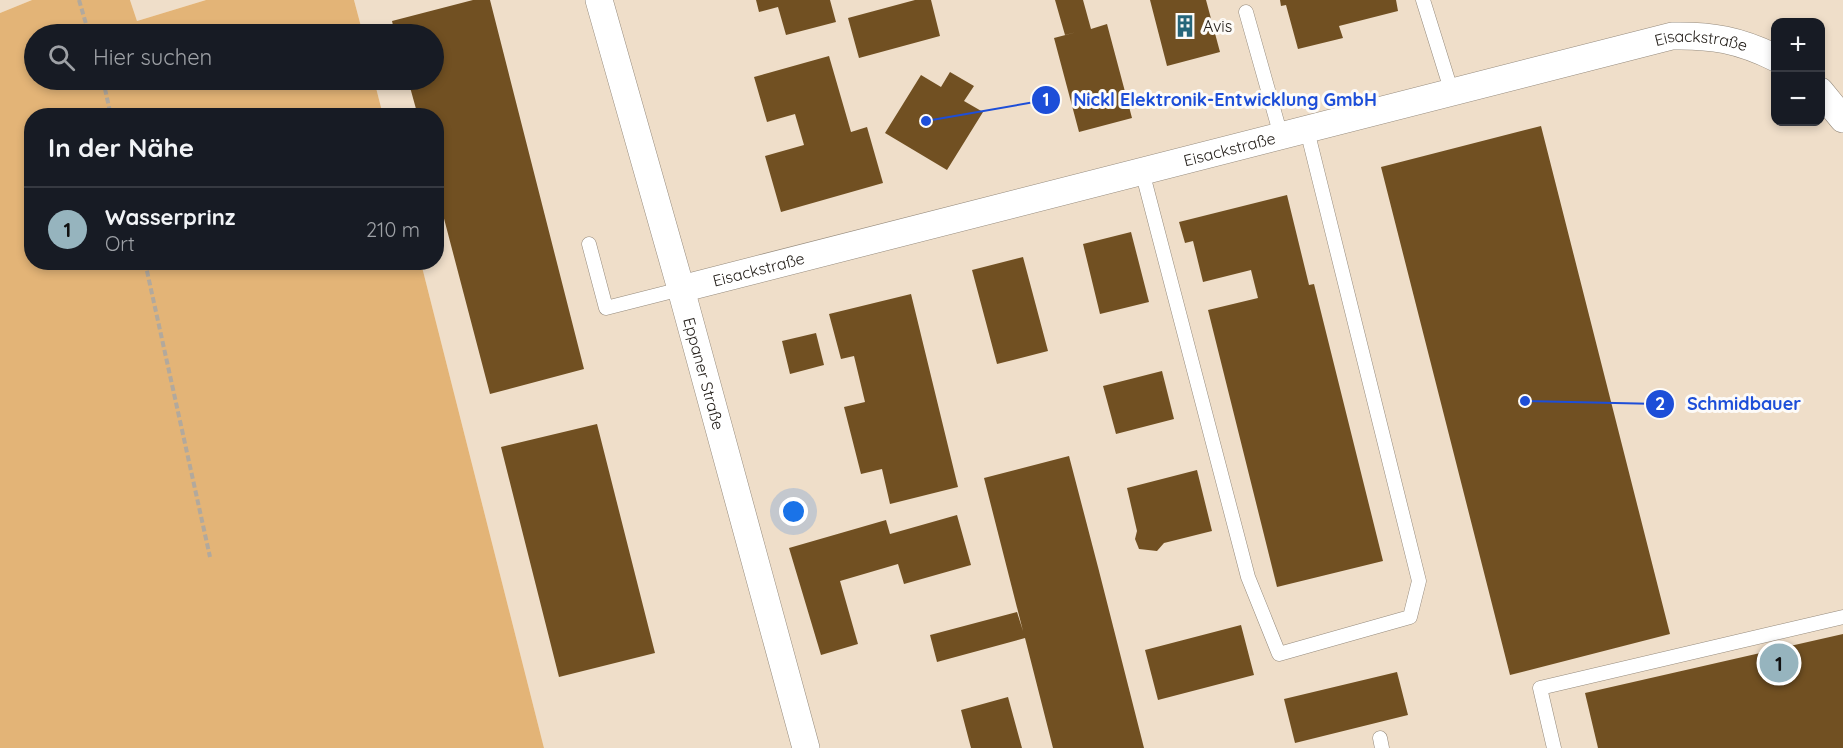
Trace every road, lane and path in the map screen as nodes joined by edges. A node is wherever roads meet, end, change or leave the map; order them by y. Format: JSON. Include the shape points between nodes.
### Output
{"nodes":[{"id":1,"x":79,"y":0,"type":"edge"},
{"id":2,"x":599,"y":0,"type":"edge"},
{"id":3,"x":1423,"y":0,"type":"edge"},
{"id":4,"x":1246,"y":12,"type":"dead end"},
{"id":5,"x":86,"y":24,"type":"edge"},
{"id":6,"x":1771,"y":56,"type":"edge"},
{"id":7,"x":105,"y":90,"type":"edge"},
{"id":8,"x":1452,"y":93,"type":"junction"},
{"id":9,"x":1825,"y":96,"type":"edge"},
{"id":10,"x":109,"y":108,"type":"edge"},
{"id":11,"x":1843,"y":119,"type":"edge"},
{"id":12,"x":1307,"y":130,"type":"junction"},
{"id":13,"x":1281,"y":136,"type":"junction"},
{"id":14,"x":1142,"y":171,"type":"junction"},
{"id":15,"x":589,"y":244,"type":"dead end"},
{"id":16,"x":147,"y":270,"type":"edge"},
{"id":17,"x":681,"y":289,"type":"junction"},
{"id":18,"x":210,"y":557,"type":"dead end"},
{"id":19,"x":1843,"y":617,"type":"edge"},
{"id":20,"x":806,"y":748,"type":"edge"},
{"id":21,"x":1554,"y":748,"type":"edge"}],
"edges":[{"from":1,"to":5,"type":"path"},
{"from":2,"to":17,"type":"street","name":"Eppaner Straße"},
{"from":3,"to":8,"type":"lane"},
{"from":4,"to":13,"type":"lane"},
{"from":6,"to":8,"type":"street","name":"Eisackstraße","via":[[1707,35],[1672,36]]},
{"from":7,"to":10,"type":"path"},
{"from":8,"to":12,"type":"street","name":"Eisackstraße"},
{"from":9,"to":11,"type":"street"},
{"from":12,"to":13,"type":"street","name":"Eisackstraße"},
{"from":12,"to":14,"type":"lane","via":[[1419,581],[1410,617],[1280,654],[1248,577]]},
{"from":13,"to":14,"type":"street","name":"Eisackstraße"},
{"from":14,"to":17,"type":"street","name":"Eisackstraße"},
{"from":15,"to":17,"type":"lane","via":[[606,308]]},
{"from":16,"to":18,"type":"path"},
{"from":17,"to":20,"type":"street","name":"Eppaner Straße"},
{"from":19,"to":21,"type":"lane","via":[[1540,688]]}]}
